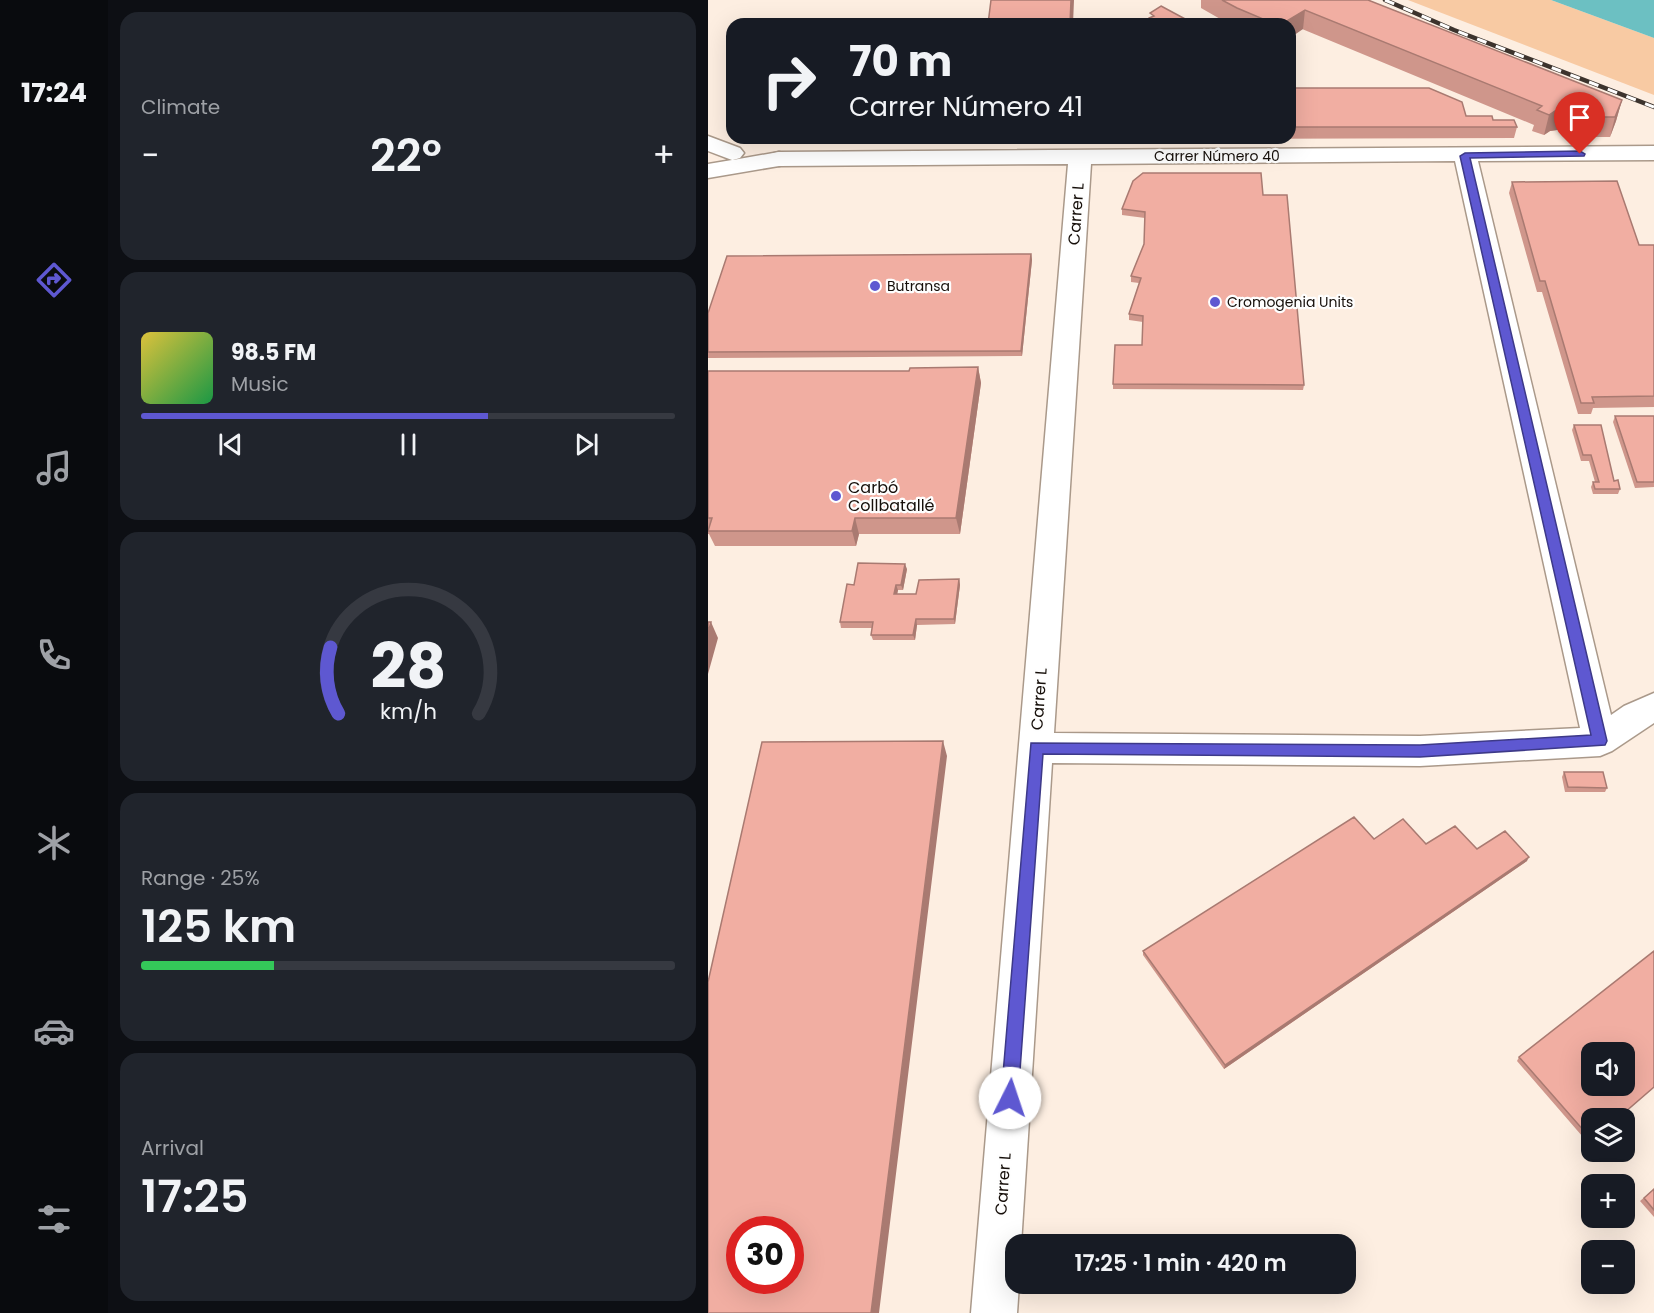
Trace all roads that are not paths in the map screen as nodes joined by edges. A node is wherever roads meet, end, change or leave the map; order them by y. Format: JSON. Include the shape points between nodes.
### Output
{"nodes":[{"id":1,"x":708,"y":143,"type":"edge"},
{"id":2,"x":732,"y":153,"type":"junction"},
{"id":3,"x":1654,"y":153,"type":"edge"},
{"id":4,"x":1465,"y":156,"type":"junction"},
{"id":5,"x":1080,"y":157,"type":"junction"},
{"id":6,"x":779,"y":159,"type":"junction"},
{"id":7,"x":709,"y":166,"type":"edge"},
{"id":8,"x":1654,"y":707,"type":"edge"},
{"id":9,"x":1600,"y":741,"type":"junction"},
{"id":10,"x":1036,"y":748,"type":"junction"},
{"id":11,"x":993,"y":1313,"type":"edge"}],
"edges":[{"from":1,"to":2,"type":"street"},
{"from":2,"to":6,"type":"street"},
{"from":2,"to":7,"type":"street"},
{"from":3,"to":4,"type":"street","name":"Carrer Número 40"},
{"from":4,"to":5,"type":"street","name":"Carrer Número 40"},
{"from":4,"to":9,"type":"street"},
{"from":5,"to":6,"type":"street","name":"Carrer Número 40"},
{"from":5,"to":10,"type":"street","name":"Carrer L"},
{"from":6,"to":7,"type":"street"},
{"from":8,"to":9,"type":"street"},
{"from":9,"to":10,"type":"street","via":[[1420,751]]},
{"from":10,"to":11,"type":"street","name":"Carrer L"}]}
